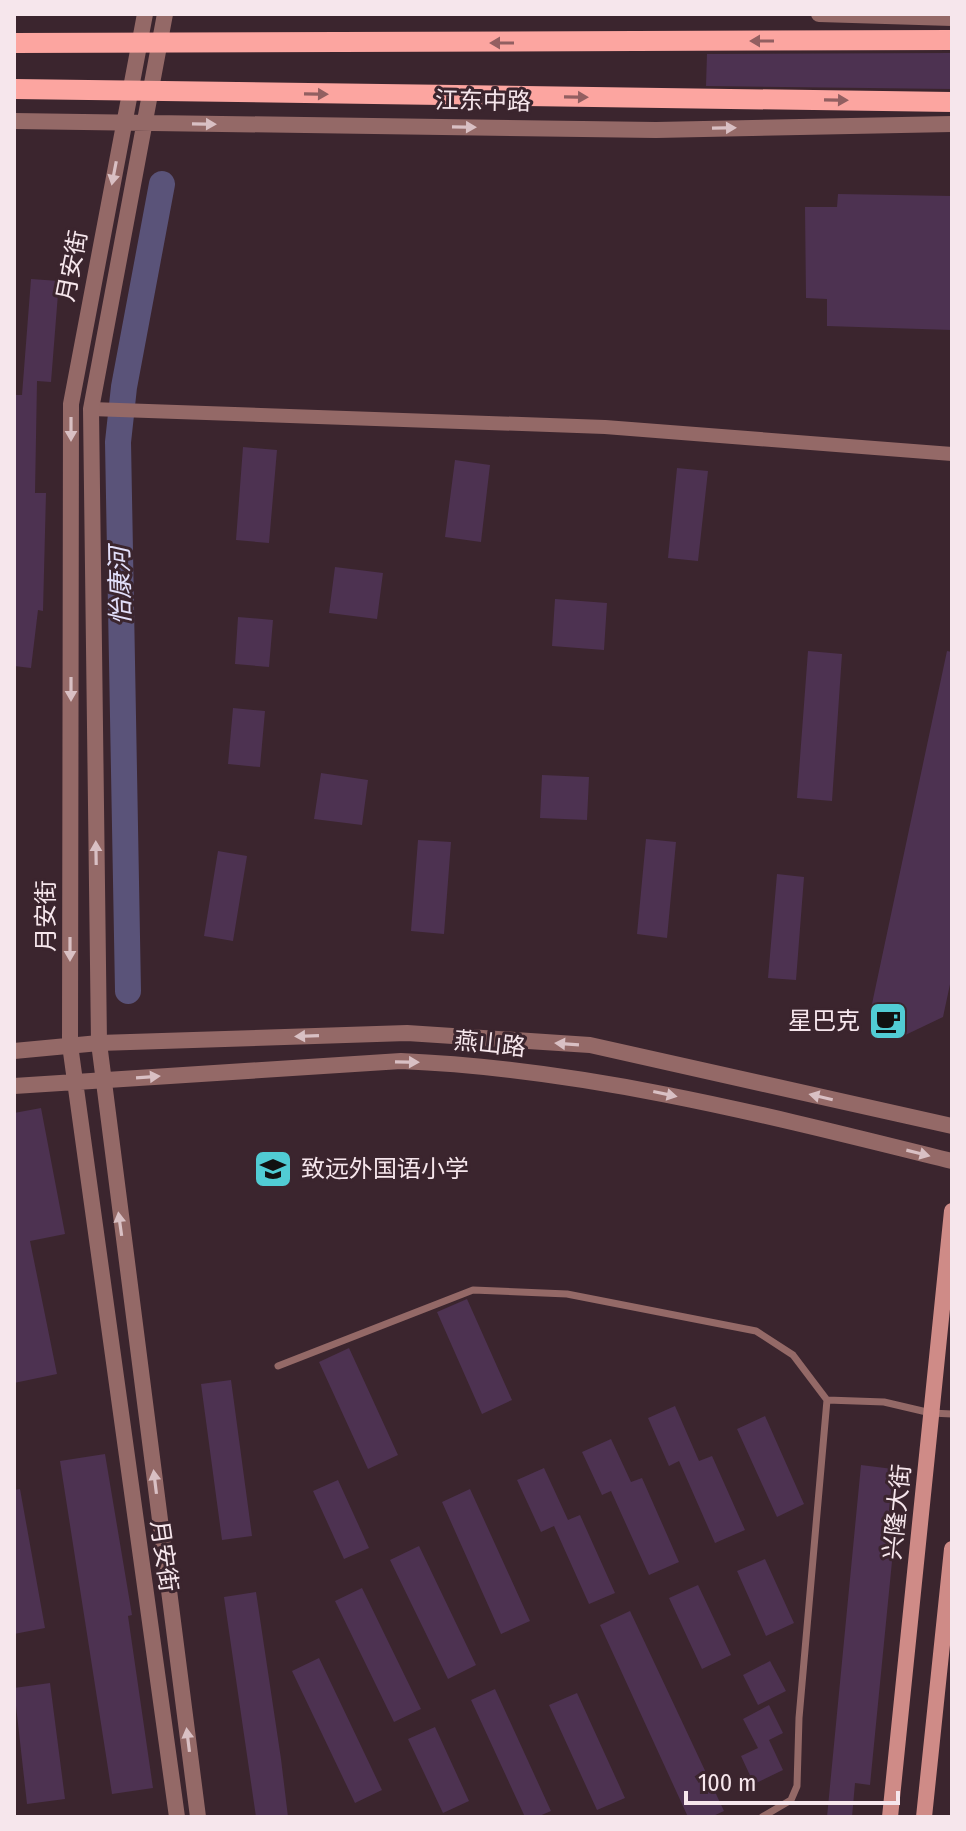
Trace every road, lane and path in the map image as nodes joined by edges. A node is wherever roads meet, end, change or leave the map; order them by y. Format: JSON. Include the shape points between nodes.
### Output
{"nodes":[{"id":1,"x":145,"y":14,"type":"edge"},
{"id":2,"x":165,"y":14,"type":"edge"},
{"id":3,"x":819,"y":14,"type":"edge"},
{"id":4,"x":952,"y":18,"type":"edge"},
{"id":5,"x":952,"y":40,"type":"edge"},
{"id":6,"x":14,"y":43,"type":"edge"},
{"id":7,"x":150,"y":45,"type":"junction"},
{"id":8,"x":14,"y":89,"type":"edge"},
{"id":9,"x":140,"y":91,"type":"junction"},
{"id":10,"x":952,"y":102,"type":"edge"},
{"id":11,"x":14,"y":121,"type":"edge"},
{"id":12,"x":124,"y":122,"type":"junction"},
{"id":13,"x":144,"y":123,"type":"junction"},
{"id":14,"x":952,"y":124,"type":"edge"},
{"id":15,"x":92,"y":409,"type":"junction"},
{"id":16,"x":952,"y":454,"type":"edge"},
{"id":17,"x":99,"y":1043,"type":"junction"},
{"id":18,"x":70,"y":1045,"type":"junction"},
{"id":19,"x":14,"y":1051,"type":"edge"},
{"id":20,"x":101,"y":1080,"type":"junction"},
{"id":21,"x":73,"y":1082,"type":"junction"},
{"id":22,"x":14,"y":1086,"type":"edge"},
{"id":23,"x":952,"y":1126,"type":"edge"},
{"id":24,"x":952,"y":1161,"type":"edge"},
{"id":25,"x":952,"y":1211,"type":"edge"},
{"id":26,"x":278,"y":1366,"type":"dead end"},
{"id":27,"x":827,"y":1400,"type":"junction"},
{"id":28,"x":931,"y":1413,"type":"junction"},
{"id":29,"x":952,"y":1414,"type":"edge"},
{"id":30,"x":952,"y":1549,"type":"edge"},
{"id":31,"x":177,"y":1817,"type":"edge"},
{"id":32,"x":198,"y":1817,"type":"edge"},
{"id":33,"x":762,"y":1817,"type":"edge"},
{"id":34,"x":890,"y":1817,"type":"edge"},
{"id":35,"x":924,"y":1817,"type":"edge"}],
"edges":[{"from":1,"to":7,"type":"street","name":"月安街"},
{"from":2,"to":7,"type":"street"},
{"from":3,"to":4,"type":"street"},
{"from":5,"to":7,"type":"main road","one_way":true},
{"from":6,"to":7,"type":"main road"},
{"from":7,"to":9,"type":"street","name":"月安街"},
{"from":8,"to":9,"type":"main road","name":"江东中路"},
{"from":9,"to":10,"type":"main road","name":"江东中路","one_way":true},
{"from":9,"to":12,"type":"street","name":"月安街"},
{"from":9,"to":13,"type":"street"},
{"from":11,"to":12,"type":"street","name":"江东中路"},
{"from":12,"to":13,"type":"street","name":"江东中路"},
{"from":12,"to":18,"type":"street","name":"月安街","one_way":true,"via":[[71,404]]},
{"from":13,"to":14,"type":"street","name":"江东中路","one_way":true,"via":[[656,130]]},
{"from":13,"to":15,"type":"street"},
{"from":15,"to":16,"type":"street","via":[[605,427]]},
{"from":17,"to":15,"type":"street","one_way":true},
{"from":17,"to":18,"type":"street","name":"燕山路"},
{"from":17,"to":20,"type":"street"},
{"from":23,"to":17,"type":"street","name":"燕山路","one_way":true,"via":[[590,1045],[407,1033]]},
{"from":18,"to":19,"type":"street","name":"燕山路"},
{"from":18,"to":21,"type":"street","name":"月安街"},
{"from":20,"to":21,"type":"street","name":"燕山路"},
{"from":20,"to":24,"type":"street","name":"燕山路","one_way":true,"via":[[441,1063],[604,1080]]},
{"from":32,"to":20,"type":"street","one_way":true},
{"from":21,"to":22,"type":"street","name":"燕山路"},
{"from":21,"to":31,"type":"street","name":"月安街"},
{"from":25,"to":28,"type":"main road","name":"兴隆大街"},
{"from":26,"to":27,"type":"lane","via":[[473,1290],[567,1294],[756,1331],[793,1355]]},
{"from":27,"to":28,"type":"lane","via":[[884,1402]]},
{"from":27,"to":33,"type":"lane","via":[[797,1786],[791,1800]]},
{"from":28,"to":29,"type":"lane"},
{"from":28,"to":34,"type":"main road","name":"兴隆大街"},
{"from":30,"to":35,"type":"main road"}]}
